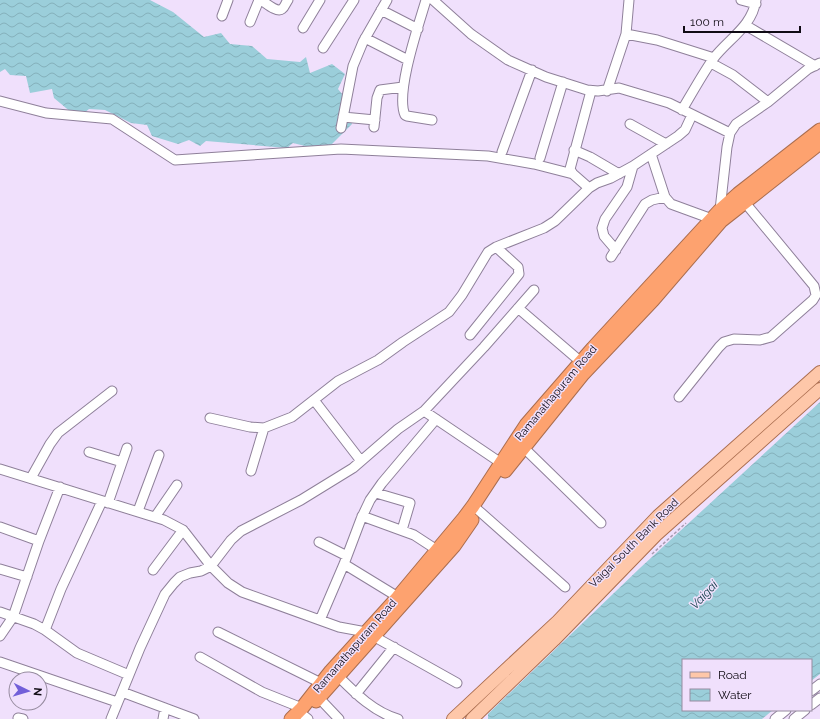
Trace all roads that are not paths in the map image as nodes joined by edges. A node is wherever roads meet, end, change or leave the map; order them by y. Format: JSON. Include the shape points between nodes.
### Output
{"nodes":[{"id":1,"x":228,"y":0,"type":"edge"},
{"id":2,"x":260,"y":0,"type":"edge"},
{"id":3,"x":288,"y":0,"type":"edge"},
{"id":4,"x":320,"y":0,"type":"edge"},
{"id":5,"x":354,"y":0,"type":"edge"},
{"id":6,"x":387,"y":0,"type":"edge"},
{"id":7,"x":426,"y":0,"type":"edge"},
{"id":8,"x":434,"y":0,"type":"edge"},
{"id":9,"x":629,"y":0,"type":"edge"},
{"id":10,"x":741,"y":0,"type":"edge"},
{"id":11,"x":756,"y":2,"type":"edge"},
{"id":12,"x":381,"y":10,"type":"junction"},
{"id":13,"x":222,"y":16,"type":"dead end"},
{"id":14,"x":250,"y":22,"type":"dead end"},
{"id":15,"x":745,"y":25,"type":"junction"},
{"id":16,"x":303,"y":28,"type":"dead end"},
{"id":17,"x":418,"y":29,"type":"junction"},
{"id":18,"x":626,"y":34,"type":"junction"},
{"id":19,"x":365,"y":38,"type":"junction"},
{"id":20,"x":323,"y":48,"type":"dead end"},
{"id":21,"x":408,"y":60,"type":"junction"},
{"id":22,"x":713,"y":61,"type":"junction"},
{"id":23,"x":817,"y":64,"type":"edge"},
{"id":24,"x":532,"y":70,"type":"junction"},
{"id":25,"x":563,"y":82,"type":"junction"},
{"id":26,"x":403,"y":87,"type":"junction"},
{"id":27,"x":591,"y":91,"type":"junction"},
{"id":28,"x":607,"y":91,"type":"junction"},
{"id":29,"x":0,"y":101,"type":"edge"},
{"id":30,"x":768,"y":102,"type":"junction"},
{"id":31,"x":682,"y":110,"type":"junction"},
{"id":32,"x":692,"y":115,"type":"junction"},
{"id":33,"x":343,"y":117,"type":"junction"},
{"id":34,"x":432,"y":120,"type":"dead end"},
{"id":35,"x":630,"y":124,"type":"dead end"},
{"id":36,"x":341,"y":128,"type":"dead end"},
{"id":37,"x":820,"y":130,"type":"edge"},
{"id":38,"x":730,"y":133,"type":"junction"},
{"id":39,"x":820,"y":143,"type":"edge"},
{"id":40,"x":666,"y":144,"type":"junction"},
{"id":41,"x":574,"y":150,"type":"junction"},
{"id":42,"x":502,"y":152,"type":"dead end"},
{"id":43,"x":651,"y":154,"type":"junction"},
{"id":44,"x":540,"y":158,"type":"dead end"},
{"id":45,"x":633,"y":166,"type":"junction"},
{"id":46,"x":573,"y":174,"type":"junction"},
{"id":47,"x":619,"y":174,"type":"junction"},
{"id":48,"x":589,"y":188,"type":"junction"},
{"id":49,"x":665,"y":197,"type":"junction"},
{"id":50,"x":741,"y":198,"type":"junction"},
{"id":51,"x":716,"y":214,"type":"junction"},
{"id":52,"x":496,"y":247,"type":"junction"},
{"id":53,"x":534,"y":290,"type":"dead end"},
{"id":54,"x":518,"y":308,"type":"junction"},
{"id":55,"x":470,"y":335,"type":"dead end"},
{"id":56,"x":581,"y":362,"type":"junction"},
{"id":57,"x":820,"y":372,"type":"edge"},
{"id":58,"x":820,"y":389,"type":"edge"},
{"id":59,"x":112,"y":390,"type":"dead end"},
{"id":60,"x":679,"y":397,"type":"dead end"},
{"id":61,"x":314,"y":400,"type":"junction"},
{"id":62,"x":424,"y":411,"type":"junction"},
{"id":63,"x":210,"y":418,"type":"dead end"},
{"id":64,"x":436,"y":419,"type":"junction"},
{"id":65,"x":264,"y":428,"type":"junction"},
{"id":66,"x":127,"y":448,"type":"dead end"},
{"id":67,"x":524,"y":448,"type":"junction"},
{"id":68,"x":89,"y":452,"type":"dead end"},
{"id":69,"x":159,"y":455,"type":"dead end"},
{"id":70,"x":361,"y":461,"type":"junction"},
{"id":71,"x":122,"y":462,"type":"junction"},
{"id":72,"x":501,"y":464,"type":"junction"},
{"id":73,"x":0,"y":469,"type":"edge"},
{"id":74,"x":251,"y":471,"type":"dead end"},
{"id":75,"x":31,"y":478,"type":"junction"},
{"id":76,"x":177,"y":485,"type":"dead end"},
{"id":77,"x":60,"y":487,"type":"junction"},
{"id":78,"x":376,"y":493,"type":"junction"},
{"id":79,"x":105,"y":502,"type":"junction"},
{"id":80,"x":478,"y":510,"type":"junction"},
{"id":81,"x":138,"y":511,"type":"junction"},
{"id":82,"x":362,"y":516,"type":"junction"},
{"id":83,"x":155,"y":517,"type":"junction"},
{"id":84,"x":601,"y":523,"type":"dead end"},
{"id":85,"x":0,"y":527,"type":"edge"},
{"id":86,"x":183,"y":530,"type":"junction"},
{"id":87,"x":402,"y":530,"type":"junction"},
{"id":88,"x":39,"y":541,"type":"junction"},
{"id":89,"x":319,"y":542,"type":"dead end"},
{"id":90,"x":437,"y":550,"type":"junction"},
{"id":91,"x":345,"y":560,"type":"junction"},
{"id":92,"x":211,"y":566,"type":"junction"},
{"id":93,"x":0,"y":569,"type":"edge"},
{"id":94,"x":153,"y":570,"type":"dead end"},
{"id":95,"x":27,"y":577,"type":"junction"},
{"id":96,"x":565,"y":587,"type":"dead end"},
{"id":97,"x":398,"y":597,"type":"junction"},
{"id":98,"x":0,"y":612,"type":"edge"},
{"id":99,"x":13,"y":617,"type":"junction"},
{"id":100,"x":320,"y":620,"type":"junction"},
{"id":101,"x":45,"y":630,"type":"junction"},
{"id":102,"x":218,"y":632,"type":"dead end"},
{"id":103,"x":370,"y":634,"type":"junction"},
{"id":104,"x":0,"y":636,"type":"edge"},
{"id":105,"x":394,"y":647,"type":"junction"},
{"id":106,"x":200,"y":656,"type":"dead end"},
{"id":107,"x":0,"y":662,"type":"edge"},
{"id":108,"x":129,"y":675,"type":"junction"},
{"id":109,"x":339,"y":677,"type":"junction"},
{"id":110,"x":321,"y":683,"type":"junction"},
{"id":111,"x":457,"y":683,"type":"dead end"},
{"id":112,"x":820,"y":684,"type":"edge"},
{"id":113,"x":812,"y":690,"type":"edge"},
{"id":114,"x":122,"y":692,"type":"junction"},
{"id":115,"x":356,"y":694,"type":"junction"},
{"id":116,"x":319,"y":698,"type":"junction"},
{"id":117,"x":820,"y":698,"type":"edge"},
{"id":118,"x":117,"y":702,"type":"junction"},
{"id":119,"x":812,"y":704,"type":"edge"},
{"id":120,"x":165,"y":708,"type":"junction"},
{"id":121,"x":785,"y":711,"type":"edge"},
{"id":122,"x":804,"y":711,"type":"edge"},
{"id":123,"x":300,"y":716,"type":"edge"},
{"id":124,"x":111,"y":719,"type":"edge"},
{"id":125,"x":163,"y":719,"type":"edge"},
{"id":126,"x":194,"y":719,"type":"edge"},
{"id":127,"x":339,"y":719,"type":"edge"},
{"id":128,"x":398,"y":719,"type":"edge"},
{"id":129,"x":453,"y":719,"type":"edge"},
{"id":130,"x":472,"y":719,"type":"edge"},
{"id":131,"x":775,"y":719,"type":"edge"},
{"id":132,"x":794,"y":719,"type":"edge"}],
"edges":[{"from":1,"to":13,"type":"street"},
{"from":2,"to":3,"type":"street","via":[[280,10]]},
{"from":2,"to":14,"type":"street"},
{"from":4,"to":16,"type":"street"},
{"from":5,"to":20,"type":"street"},
{"from":6,"to":12,"type":"street"},
{"from":7,"to":17,"type":"street"},
{"from":8,"to":24,"type":"street","via":[[471,34],[508,60]]},
{"from":9,"to":18,"type":"street"},
{"from":10,"to":11,"type":"street"},
{"from":11,"to":15,"type":"street","via":[[753,13]]},
{"from":12,"to":17,"type":"street"},
{"from":12,"to":19,"type":"street"},
{"from":15,"to":22,"type":"street"},
{"from":15,"to":23,"type":"street"},
{"from":17,"to":21,"type":"street"},
{"from":18,"to":22,"type":"street","via":[[657,40]]},
{"from":18,"to":28,"type":"street"},
{"from":19,"to":21,"type":"street"},
{"from":19,"to":33,"type":"street","via":[[353,66]]},
{"from":21,"to":26,"type":"street"},
{"from":22,"to":30,"type":"street"},
{"from":22,"to":31,"type":"street"},
{"from":23,"to":30,"type":"street"},
{"from":24,"to":25,"type":"street"},
{"from":24,"to":42,"type":"street"},
{"from":25,"to":27,"type":"street"},
{"from":25,"to":44,"type":"street"},
{"from":26,"to":33,"type":"street","via":[[380,90],[376,98],[375,123]]},
{"from":26,"to":34,"type":"street","via":[[405,115]]},
{"from":27,"to":28,"type":"street"},
{"from":27,"to":41,"type":"street"},
{"from":28,"to":31,"type":"street","via":[[623,89],[669,103]]},
{"from":29,"to":46,"type":"street","via":[[46,113],[112,119],[175,160],[341,149],[488,156]]},
{"from":30,"to":38,"type":"street","via":[[736,124]]},
{"from":31,"to":32,"type":"street"},
{"from":32,"to":38,"type":"street"},
{"from":32,"to":40,"type":"street","via":[[685,130]]},
{"from":33,"to":36,"type":"street"},
{"from":35,"to":40,"type":"street"},
{"from":37,"to":50,"type":"highway","name":"Ramanathapuram Road"},
{"from":38,"to":51,"type":"street"},
{"from":39,"to":50,"type":"highway","name":"Ramanathapuram Road"},
{"from":40,"to":43,"type":"street"},
{"from":41,"to":46,"type":"street","via":[[570,168]]},
{"from":41,"to":47,"type":"street"},
{"from":43,"to":45,"type":"street"},
{"from":43,"to":49,"type":"street"},
{"from":45,"to":47,"type":"street"},
{"from":45,"to":49,"type":"street","via":[[627,186],[605,219],[602,228],[614,253],[645,204]]},
{"from":46,"to":48,"type":"street"},
{"from":47,"to":48,"type":"street","via":[[597,182]]},
{"from":48,"to":52,"type":"street","via":[[544,228]]},
{"from":49,"to":51,"type":"street","via":[[671,204]]},
{"from":50,"to":51,"type":"highway","name":"Ramanathapuram Road"},
{"from":50,"to":60,"type":"street","via":[[814,286],[816,295],[772,337],[724,342]]},
{"from":50,"to":67,"type":"highway","name":"Ramanathapuram Road","via":[[653,300],[583,374]]},
{"from":51,"to":56,"type":"highway","name":"Ramanathapuram Road"},
{"from":52,"to":55,"type":"street","via":[[518,267],[519,274]]},
{"from":52,"to":61,"type":"street","via":[[482,260],[462,296],[449,312],[378,360],[338,381]]},
{"from":53,"to":54,"type":"street"},
{"from":54,"to":56,"type":"street"},
{"from":54,"to":62,"type":"street"},
{"from":56,"to":72,"type":"highway","name":"Ramanathapuram Road","via":[[526,425]]},
{"from":57,"to":129,"type":"main road","name":"Vaigai South Bank Road","via":[[658,516],[558,621]]},
{"from":58,"to":130,"type":"main road","name":"Vaigai South Bank Road","via":[[656,535],[554,640]]},
{"from":59,"to":75,"type":"street","via":[[58,433]]},
{"from":61,"to":65,"type":"street","via":[[292,417]]},
{"from":61,"to":70,"type":"street"},
{"from":62,"to":64,"type":"street"},
{"from":62,"to":70,"type":"street","via":[[398,429]]},
{"from":63,"to":65,"type":"street"},
{"from":64,"to":72,"type":"street"},
{"from":64,"to":78,"type":"street"},
{"from":65,"to":74,"type":"street"},
{"from":66,"to":71,"type":"street"},
{"from":67,"to":80,"type":"highway","name":"Ramanathapuram Road"},
{"from":67,"to":84,"type":"street"},
{"from":68,"to":71,"type":"street"},
{"from":69,"to":81,"type":"street"},
{"from":70,"to":92,"type":"street","via":[[301,500],[241,531]]},
{"from":71,"to":79,"type":"street"},
{"from":72,"to":90,"type":"highway","name":"Ramanathapuram Road","via":[[474,506]]},
{"from":73,"to":75,"type":"street"},
{"from":75,"to":77,"type":"street"},
{"from":76,"to":83,"type":"street"},
{"from":77,"to":79,"type":"street"},
{"from":77,"to":88,"type":"street"},
{"from":78,"to":82,"type":"street"},
{"from":78,"to":87,"type":"street","via":[[410,503]]},
{"from":79,"to":81,"type":"street"},
{"from":79,"to":101,"type":"street","via":[[60,589]]},
{"from":80,"to":96,"type":"street"},
{"from":80,"to":103,"type":"highway","name":"Ramanathapuram Road","via":[[454,546]]},
{"from":81,"to":83,"type":"street"},
{"from":82,"to":87,"type":"street"},
{"from":82,"to":91,"type":"street"},
{"from":83,"to":86,"type":"street"},
{"from":85,"to":88,"type":"street"},
{"from":86,"to":92,"type":"street"},
{"from":86,"to":94,"type":"street"},
{"from":87,"to":90,"type":"street"},
{"from":88,"to":95,"type":"street"},
{"from":89,"to":91,"type":"street"},
{"from":90,"to":97,"type":"highway","name":"Ramanathapuram Road"},
{"from":91,"to":97,"type":"street"},
{"from":91,"to":100,"type":"street"},
{"from":92,"to":100,"type":"street","via":[[228,583],[242,592]]},
{"from":92,"to":108,"type":"street","via":[[180,577],[165,594]]},
{"from":93,"to":95,"type":"street"},
{"from":95,"to":99,"type":"street"},
{"from":97,"to":103,"type":"highway","name":"Ramanathapuram Road"},
{"from":98,"to":99,"type":"street"},
{"from":99,"to":101,"type":"street"},
{"from":99,"to":104,"type":"street"},
{"from":100,"to":103,"type":"street"},
{"from":101,"to":108,"type":"street","via":[[77,653]]},
{"from":102,"to":110,"type":"street"},
{"from":103,"to":105,"type":"street"},
{"from":103,"to":109,"type":"highway","name":"Ramanathapuram Road"},
{"from":103,"to":110,"type":"highway","name":"Ramanathapuram Road"},
{"from":105,"to":111,"type":"street"},
{"from":105,"to":115,"type":"street"},
{"from":106,"to":123,"type":"street"},
{"from":107,"to":118,"type":"street"},
{"from":108,"to":114,"type":"street"},
{"from":109,"to":115,"type":"street"},
{"from":109,"to":116,"type":"highway","name":"Ramanathapuram Road"},
{"from":110,"to":123,"type":"highway","name":"Ramanathapuram Road"},
{"from":112,"to":113,"type":"street"},
{"from":114,"to":118,"type":"street"},
{"from":114,"to":120,"type":"street"},
{"from":115,"to":128,"type":"street","via":[[380,712]]},
{"from":116,"to":123,"type":"highway","name":"Ramanathapuram Road"},
{"from":116,"to":127,"type":"street"},
{"from":117,"to":119,"type":"street"},
{"from":118,"to":124,"type":"street"},
{"from":120,"to":125,"type":"street"},
{"from":120,"to":126,"type":"street"},
{"from":121,"to":131,"type":"street"},
{"from":122,"to":132,"type":"street"}]}
